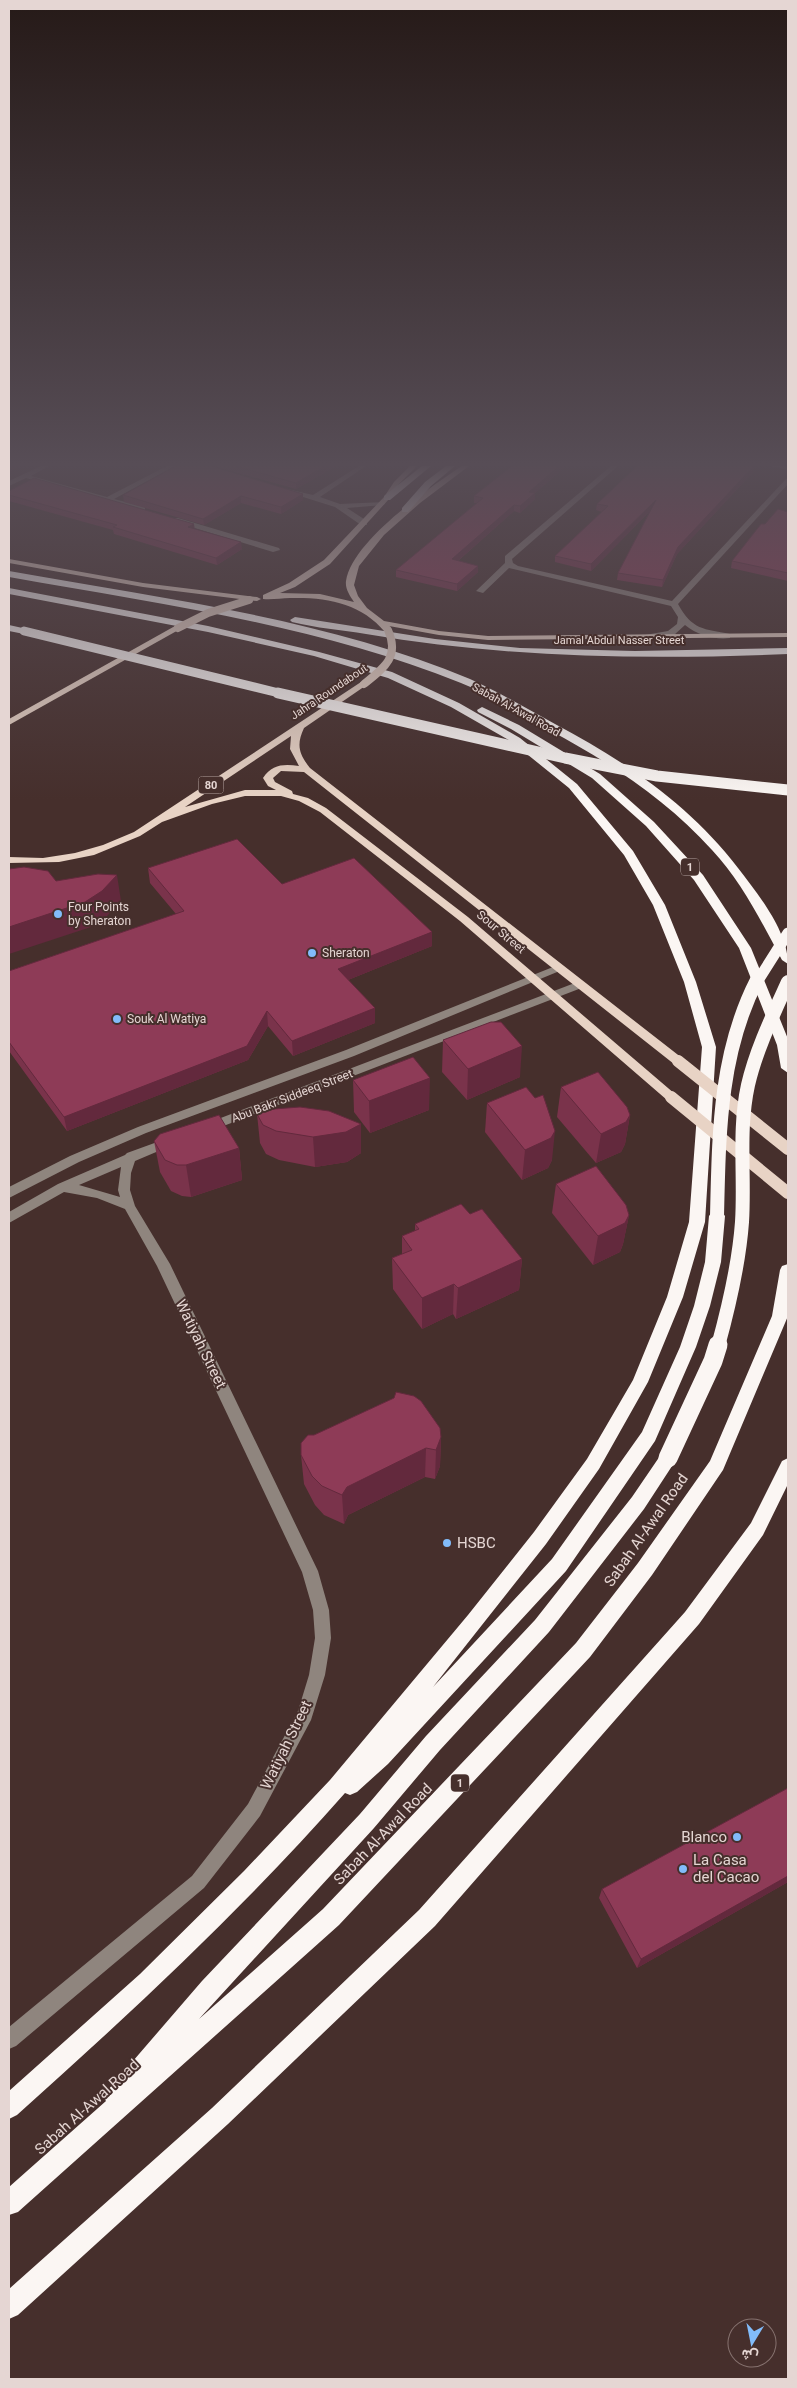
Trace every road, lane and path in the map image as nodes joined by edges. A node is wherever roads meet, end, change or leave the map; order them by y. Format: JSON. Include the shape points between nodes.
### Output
{"nodes":[{"id":1,"x":30,"y":577,"type":"edge"},
{"id":2,"x":107,"y":577,"type":"edge"},
{"id":3,"x":305,"y":577,"type":"edge"},
{"id":4,"x":351,"y":577,"type":"edge"},
{"id":5,"x":495,"y":577,"type":"edge"},
{"id":6,"x":557,"y":577,"type":"edge"},
{"id":7,"x":698,"y":577,"type":"edge"},
{"id":8,"x":94,"y":588,"type":"junction"},
{"id":9,"x":9,"y":591,"type":"edge"},
{"id":10,"x":480,"y":591,"type":"dead end"},
{"id":11,"x":266,"y":597,"type":"junction"},
{"id":12,"x":253,"y":599,"type":"junction"},
{"id":13,"x":674,"y":604,"type":"junction"},
{"id":14,"x":365,"y":610,"type":"junction"},
{"id":15,"x":681,"y":618,"type":"junction"},
{"id":16,"x":386,"y":626,"type":"junction"},
{"id":17,"x":9,"y":628,"type":"edge"},
{"id":18,"x":788,"y":635,"type":"edge"},
{"id":19,"x":734,"y":637,"type":"junction"},
{"id":20,"x":644,"y":638,"type":"junction"},
{"id":21,"x":788,"y":651,"type":"edge"},
{"id":22,"x":388,"y":674,"type":"junction"},
{"id":23,"x":9,"y":721,"type":"edge"},
{"id":24,"x":300,"y":726,"type":"junction"},
{"id":25,"x":307,"y":770,"type":"junction"},
{"id":26,"x":788,"y":790,"type":"edge"},
{"id":27,"x":299,"y":798,"type":"junction"},
{"id":28,"x":158,"y":820,"type":"junction"},
{"id":29,"x":9,"y":860,"type":"edge"},
{"id":30,"x":47,"y":860,"type":"junction"},
{"id":31,"x":9,"y":871,"type":"edge"},
{"id":32,"x":788,"y":933,"type":"edge"},
{"id":33,"x":788,"y":960,"type":"edge"},
{"id":34,"x":558,"y":968,"type":"junction"},
{"id":35,"x":534,"y":978,"type":"junction"},
{"id":36,"x":788,"y":982,"type":"edge"},
{"id":37,"x":580,"y":985,"type":"junction"},
{"id":38,"x":556,"y":996,"type":"junction"},
{"id":39,"x":788,"y":1068,"type":"edge"},
{"id":40,"x":788,"y":1149,"type":"edge"},
{"id":41,"x":131,"y":1156,"type":"junction"},
{"id":42,"x":62,"y":1187,"type":"junction"},
{"id":43,"x":9,"y":1193,"type":"edge"},
{"id":44,"x":788,"y":1193,"type":"edge"},
{"id":45,"x":129,"y":1206,"type":"junction"},
{"id":46,"x":9,"y":1218,"type":"edge"},
{"id":47,"x":788,"y":1270,"type":"edge"},
{"id":48,"x":788,"y":1466,"type":"edge"},
{"id":49,"x":271,"y":1858,"type":"junction"},
{"id":50,"x":9,"y":2039,"type":"edge"},
{"id":51,"x":9,"y":2107,"type":"edge"},
{"id":52,"x":78,"y":2142,"type":"junction"},
{"id":53,"x":9,"y":2204,"type":"edge"},
{"id":54,"x":9,"y":2306,"type":"edge"}],
"edges":[{"from":1,"to":8,"type":"highway","name":"Sabah Al-Awal Road"},
{"from":2,"to":12,"type":"main road"},
{"from":3,"to":11,"type":"main road"},
{"from":4,"to":14,"type":"main road","via":[[351,593]]},
{"from":5,"to":10,"type":"street"},
{"from":6,"to":13,"type":"street"},
{"from":7,"to":13,"type":"street"},
{"from":8,"to":21,"type":"highway","name":"Jamal Abdul Nasser Street","via":[[480,648],[591,654]]},
{"from":8,"to":33,"type":"highway","name":"Sabah Al-Awal Road","via":[[323,636],[426,666],[468,682],[528,713],[597,751],[654,789],[716,847],[756,900]]},
{"from":9,"to":22,"type":"highway","name":"Sabah Al-Awal Road","number":"1","via":[[208,629]]},
{"from":11,"to":12,"type":"main road"},
{"from":11,"to":14,"type":"main road","via":[[320,597]]},
{"from":12,"to":23,"type":"main road","bridge":true,"via":[[208,613]]},
{"from":13,"to":15,"type":"street"},
{"from":14,"to":16,"type":"main road"},
{"from":15,"to":19,"type":"street","via":[[694,629]]},
{"from":15,"to":20,"type":"street","via":[[681,625],[670,633]]},
{"from":16,"to":20,"type":"main road","name":"Jamal Abdul Nasser Street","via":[[488,638]]},
{"from":16,"to":24,"type":"main road","name":"Jahra Roundabout","number":"80","bridge":true,"via":[[394,640],[394,650],[385,668]]},
{"from":17,"to":26,"type":"highway","bridge":true,"via":[[565,758],[657,776]]},
{"from":18,"to":19,"type":"main road","name":"Jamal Abdul Nasser Street"},
{"from":19,"to":20,"type":"main road","name":"Jamal Abdul Nasser Street"},
{"from":22,"to":39,"type":"highway","name":"Sabah Al-Awal Road","number":"1","via":[[462,699],[515,727],[596,776],[650,824],[699,878],[745,948],[784,1045]]},
{"from":22,"to":49,"type":"highway","via":[[455,705],[516,740],[573,786],[629,854],[659,905],[695,996],[709,1047],[706,1129],[697,1222],[675,1297],[640,1382],[592,1464],[540,1538],[463,1636],[337,1787]]},
{"from":24,"to":25,"type":"main road","name":"Sour Street","via":[[293,740],[295,754]]},
{"from":24,"to":28,"type":"main road","name":"Jahra Roundabout","number":"80"},
{"from":25,"to":27,"type":"main road","via":[[285,767],[276,769],[268,778],[272,784]]},
{"from":25,"to":34,"type":"main road","name":"Sour Street"},
{"from":27,"to":28,"type":"main road","name":"Sour Street","via":[[259,793],[236,795]]},
{"from":27,"to":35,"type":"main road","name":"Sour Street","via":[[323,810],[464,919]]},
{"from":28,"to":30,"type":"main road","name":"Jahra Roundabout","number":"80","via":[[111,847],[76,857]]},
{"from":29,"to":30,"type":"main road","name":"Jahra Roundabout","number":"80"},
{"from":30,"to":31,"type":"main road"},
{"from":32,"to":49,"type":"highway","bridge":true,"via":[[756,983],[732,1041],[719,1130],[713,1262],[688,1347],[649,1436],[559,1565],[516,1614],[380,1756]]},
{"from":34,"to":35,"type":"street","name":"Abu Bakr Siddeeq Street"},
{"from":34,"to":37,"type":"main road","name":"Sour Street"},
{"from":35,"to":38,"type":"main road","name":"Sour Street"},
{"from":35,"to":43,"type":"street","name":"Abu Bakr Siddeeq Street","via":[[320,1064],[119,1139],[48,1170]]},
{"from":36,"to":52,"type":"highway","bridge":true,"via":[[769,1024],[748,1085],[743,1125],[742,1223],[729,1307],[713,1361],[668,1458],[638,1503],[542,1626],[210,1989]]},
{"from":37,"to":38,"type":"street","name":"Abu Bakr Siddeeq Street"},
{"from":37,"to":40,"type":"main road","name":"Sour Street","bridge":true},
{"from":38,"to":41,"type":"street","name":"Abu Bakr Siddeeq Street"},
{"from":38,"to":44,"type":"main road","name":"Sour Street","bridge":true,"via":[[671,1097]]},
{"from":41,"to":42,"type":"street","name":"Abu Bakr Siddeeq Street"},
{"from":41,"to":45,"type":"street","name":"Watiyah Street","via":[[124,1190]]},
{"from":42,"to":45,"type":"street","via":[[94,1192]]},
{"from":42,"to":46,"type":"street","name":"Abu Bakr Siddeeq Street"},
{"from":45,"to":50,"type":"street","name":"Watiyah Street","via":[[163,1264],[310,1570],[321,1610],[323,1638],[317,1675],[305,1714],[254,1810],[198,1882]]},
{"from":47,"to":52,"type":"highway","name":"Sabah Al-Awal Road","number":"1","via":[[780,1316],[716,1464],[645,1568],[583,1650],[330,1918]]},
{"from":48,"to":54,"type":"highway","via":[[757,1529],[692,1618],[427,1918],[220,2116]]},
{"from":49,"to":51,"type":"highway","via":[[148,1982]]},
{"from":52,"to":53,"type":"highway","name":"Sabah Al-Awal Road","number":"1"}]}
